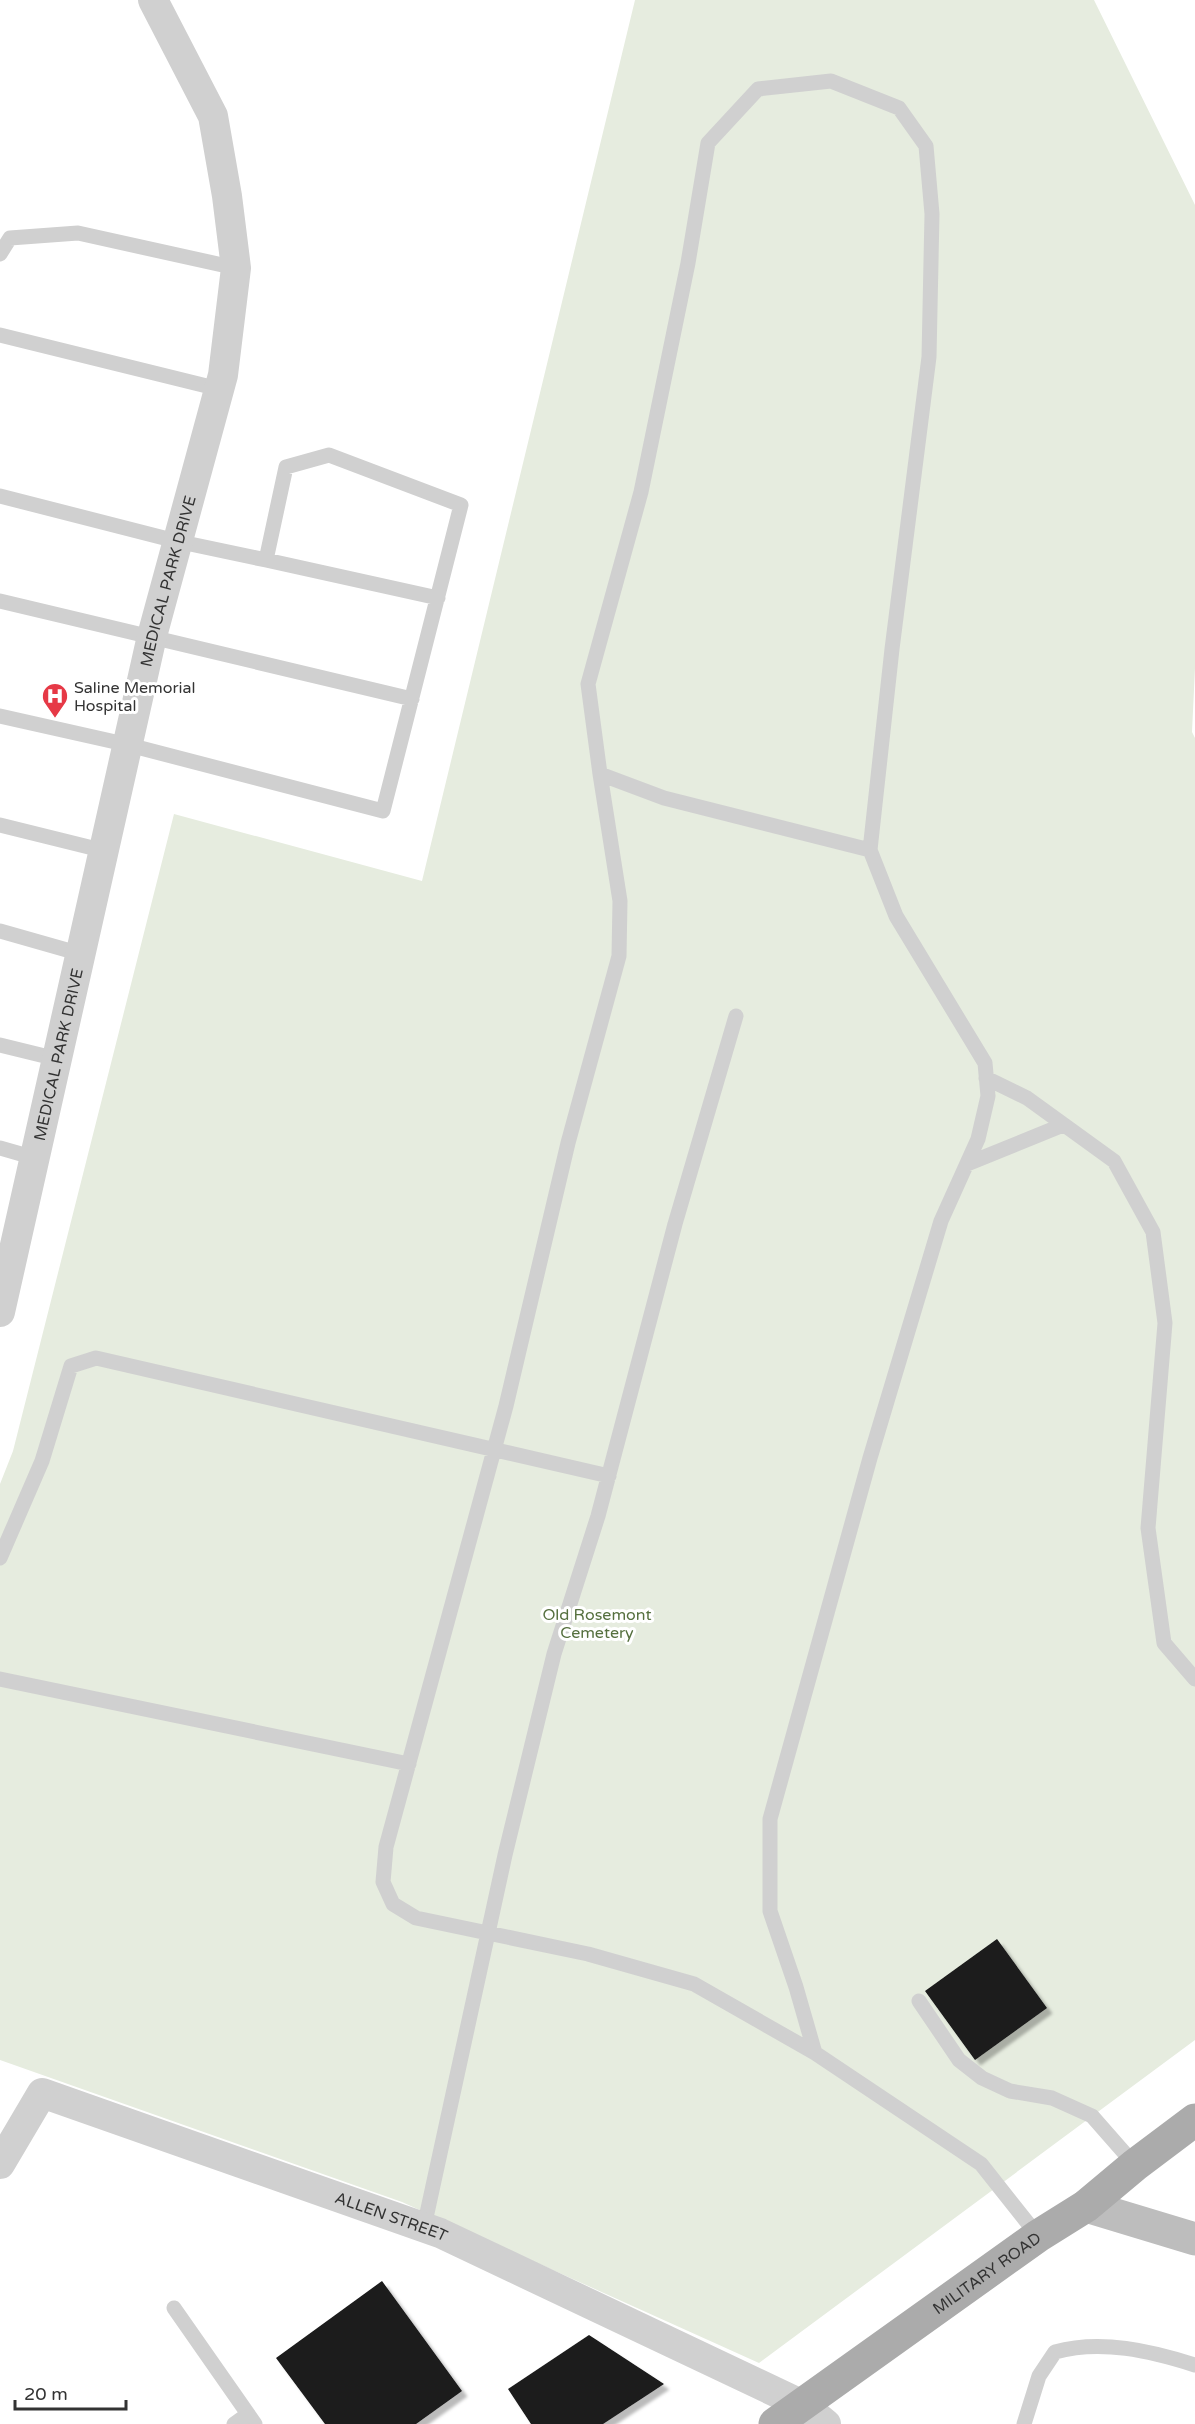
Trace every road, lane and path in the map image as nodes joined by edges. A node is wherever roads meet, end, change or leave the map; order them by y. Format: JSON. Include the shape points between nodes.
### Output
{"nodes":[{"id":1,"x":153,"y":0,"type":"edge"},
{"id":2,"x":0,"y":254,"type":"edge"},
{"id":3,"x":236,"y":268,"type":"junction"},
{"id":4,"x":0,"y":335,"type":"edge"},
{"id":5,"x":219,"y":389,"type":"junction"},
{"id":6,"x":0,"y":496,"type":"edge"},
{"id":7,"x":176,"y":541,"type":"junction"},
{"id":8,"x":266,"y":560,"type":"junction"},
{"id":9,"x":438,"y":598,"type":"junction"},
{"id":10,"x":0,"y":601,"type":"edge"},
{"id":11,"x":152,"y":636,"type":"junction"},
{"id":12,"x":412,"y":699,"type":"junction"},
{"id":13,"x":0,"y":716,"type":"edge"},
{"id":14,"x":129,"y":745,"type":"junction"},
{"id":15,"x":600,"y":774,"type":"junction"},
{"id":16,"x":0,"y":825,"type":"edge"},
{"id":17,"x":870,"y":850,"type":"junction"},
{"id":18,"x":105,"y":851,"type":"junction"},
{"id":19,"x":0,"y":931,"type":"edge"},
{"id":20,"x":81,"y":954,"type":"junction"},
{"id":21,"x":736,"y":1016,"type":"dead end"},
{"id":22,"x":0,"y":1045,"type":"edge"},
{"id":23,"x":57,"y":1059,"type":"junction"},
{"id":24,"x":986,"y":1078,"type":"junction"},
{"id":25,"x":1063,"y":1125,"type":"junction"},
{"id":26,"x":0,"y":1148,"type":"edge"},
{"id":27,"x":35,"y":1158,"type":"junction"},
{"id":28,"x":967,"y":1164,"type":"junction"},
{"id":29,"x":7,"y":1254,"type":"edge"},
{"id":30,"x":0,"y":1312,"type":"edge"},
{"id":31,"x":494,"y":1450,"type":"junction"},
{"id":32,"x":609,"y":1476,"type":"junction"},
{"id":33,"x":0,"y":1558,"type":"edge"},
{"id":34,"x":1195,"y":1678,"type":"edge"},
{"id":35,"x":0,"y":1679,"type":"edge"},
{"id":36,"x":409,"y":1764,"type":"junction"},
{"id":37,"x":489,"y":1933,"type":"junction"},
{"id":38,"x":920,"y":2001,"type":"dead end"},
{"id":39,"x":815,"y":2053,"type":"junction"},
{"id":40,"x":1195,"y":2120,"type":"edge"},
{"id":41,"x":0,"y":2164,"type":"edge"},
{"id":42,"x":1135,"y":2165,"type":"junction"},
{"id":43,"x":1086,"y":2206,"type":"junction"},
{"id":44,"x":424,"y":2228,"type":"junction"},
{"id":45,"x":1038,"y":2236,"type":"junction"},
{"id":46,"x":1195,"y":2239,"type":"edge"},
{"id":47,"x":174,"y":2308,"type":"dead end"},
{"id":48,"x":1195,"y":2365,"type":"edge"},
{"id":49,"x":814,"y":2414,"type":"edge"},
{"id":50,"x":252,"y":2419,"type":"edge"},
{"id":51,"x":234,"y":2424,"type":"edge"},
{"id":52,"x":775,"y":2424,"type":"edge"},
{"id":53,"x":1024,"y":2424,"type":"edge"}],
"edges":[{"from":1,"to":3,"type":"street","name":"MEDICAL PARK DRIVE","via":[[213,116]]},
{"from":2,"to":3,"type":"lane","via":[[10,238],[78,233]]},
{"from":3,"to":5,"type":"street","name":"MEDICAL PARK DRIVE"},
{"from":4,"to":5,"type":"lane"},
{"from":5,"to":7,"type":"street","name":"MEDICAL PARK DRIVE"},
{"from":6,"to":7,"type":"lane"},
{"from":7,"to":8,"type":"lane"},
{"from":7,"to":11,"type":"street","name":"MEDICAL PARK DRIVE"},
{"from":8,"to":9,"type":"lane"},
{"from":8,"to":9,"type":"lane","via":[[286,467],[329,454],[461,505]]},
{"from":9,"to":12,"type":"lane"},
{"from":10,"to":11,"type":"lane"},
{"from":11,"to":12,"type":"lane"},
{"from":11,"to":14,"type":"street","name":"MEDICAL PARK DRIVE"},
{"from":12,"to":14,"type":"lane","via":[[383,811]]},
{"from":13,"to":14,"type":"lane"},
{"from":14,"to":18,"type":"street","name":"MEDICAL PARK DRIVE"},
{"from":15,"to":17,"type":"lane","via":[[664,798]]},
{"from":15,"to":17,"type":"lane","via":[[588,684],[641,492],[708,143],[758,88],[831,81],[898,108],[926,146],[932,214],[929,357]]},
{"from":15,"to":31,"type":"lane","via":[[620,901],[619,956],[568,1143]]},
{"from":16,"to":18,"type":"lane"},
{"from":17,"to":24,"type":"lane","via":[[896,916],[985,1063]]},
{"from":18,"to":20,"type":"street","name":"MEDICAL PARK DRIVE"},
{"from":19,"to":20,"type":"lane"},
{"from":20,"to":23,"type":"street","name":"MEDICAL PARK DRIVE"},
{"from":21,"to":32,"type":"lane","via":[[675,1224]]},
{"from":22,"to":23,"type":"lane"},
{"from":23,"to":27,"type":"street","name":"MEDICAL PARK DRIVE"},
{"from":24,"to":25,"type":"lane","via":[[1026,1098]]},
{"from":24,"to":28,"type":"lane","via":[[988,1096],[981,1128]]},
{"from":25,"to":28,"type":"lane"},
{"from":25,"to":34,"type":"lane","via":[[1114,1161],[1153,1232],[1165,1323],[1148,1528],[1164,1643]]},
{"from":26,"to":27,"type":"lane"},
{"from":27,"to":29,"type":"street","name":"MEDICAL PARK DRIVE"},
{"from":28,"to":39,"type":"lane","via":[[941,1221],[907,1334],[770,1819],[770,1911]]},
{"from":29,"to":30,"type":"street","name":"MEDICAL PARK DRIVE"},
{"from":31,"to":32,"type":"lane"},
{"from":31,"to":33,"type":"lane","via":[[96,1358],[71,1366],[42,1461]]},
{"from":31,"to":36,"type":"lane"},
{"from":32,"to":37,"type":"lane","via":[[554,1654]]},
{"from":35,"to":36,"type":"lane"},
{"from":36,"to":37,"type":"lane","via":[[386,1847],[383,1882],[393,1904],[416,1918]]},
{"from":37,"to":39,"type":"lane","via":[[588,1954],[694,1984]]},
{"from":37,"to":44,"type":"lane"},
{"from":38,"to":42,"type":"lane","via":[[959,2060],[982,2078],[1010,2091],[1052,2098],[1092,2115]]},
{"from":39,"to":45,"type":"lane","via":[[981,2164]]},
{"from":40,"to":42,"type":"main road","name":"MILITARY ROAD"},
{"from":41,"to":44,"type":"street","name":"ALLEN STREET","via":[[42,2093]]},
{"from":42,"to":43,"type":"main road","name":"MILITARY ROAD"},
{"from":43,"to":45,"type":"main road","name":"MILITARY ROAD"},
{"from":43,"to":46,"type":"main road"},
{"from":44,"to":49,"type":"street","name":"ALLEN STREET"},
{"from":45,"to":49,"type":"main road","name":"MILITARY ROAD"},
{"from":47,"to":50,"type":"lane"},
{"from":48,"to":53,"type":"lane","via":[[1108,2346],[1077,2346],[1055,2352],[1039,2376]]},
{"from":49,"to":52,"type":"main road","name":"MILITARY ROAD"},
{"from":50,"to":51,"type":"lane"}]}
